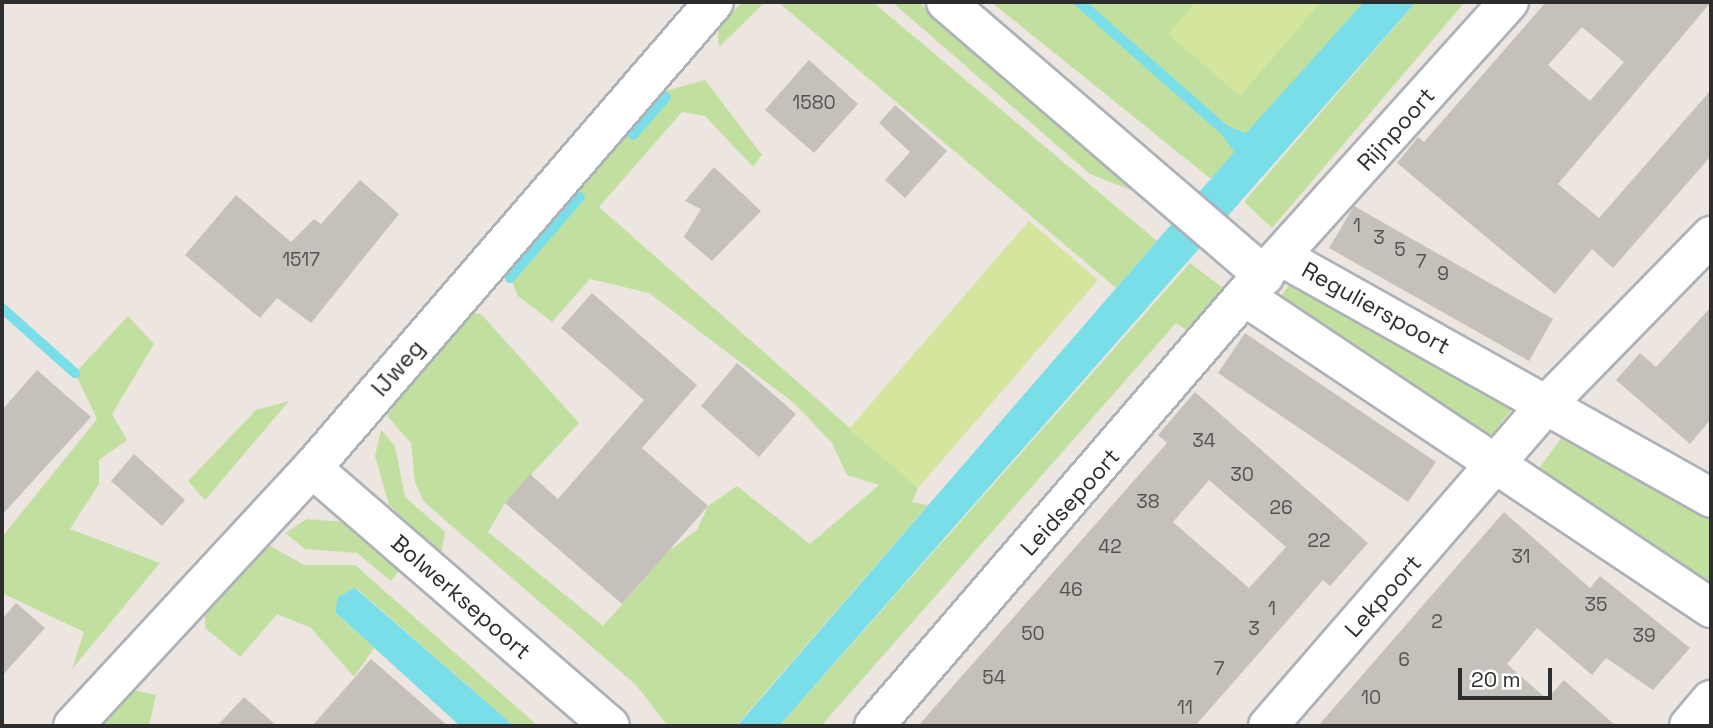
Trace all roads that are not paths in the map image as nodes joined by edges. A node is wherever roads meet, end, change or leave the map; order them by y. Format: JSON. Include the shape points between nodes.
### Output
{"nodes":[{"id":1,"x":714,"y":2,"type":"edge"},
{"id":2,"x":946,"y":2,"type":"edge"},
{"id":3,"x":1509,"y":2,"type":"edge"},
{"id":4,"x":1711,"y":236,"type":"edge"},
{"id":5,"x":1258,"y":271,"type":"junction"},
{"id":6,"x":1547,"y":404,"type":"junction"},
{"id":7,"x":1497,"y":465,"type":"junction"},
{"id":8,"x":312,"y":468,"type":"junction"},
{"id":9,"x":1711,"y":498,"type":"edge"},
{"id":10,"x":1711,"y":608,"type":"edge"},
{"id":11,"x":1711,"y":700,"type":"edge"},
{"id":12,"x":74,"y":726,"type":"edge"},
{"id":13,"x":610,"y":726,"type":"edge"},
{"id":14,"x":874,"y":726,"type":"edge"},
{"id":15,"x":1268,"y":726,"type":"edge"},
{"id":16,"x":1689,"y":726,"type":"edge"}],
"edges":[{"from":1,"to":8,"type":"street","name":"IJweg"},
{"from":2,"to":5,"type":"street","name":"Regulierspoort"},
{"from":3,"to":5,"type":"street","name":"Rijnpoort"},
{"from":4,"to":6,"type":"street","name":"Lekpoort"},
{"from":5,"to":6,"type":"street","name":"Regulierspoort"},
{"from":5,"to":7,"type":"street","name":"Regulierspoort"},
{"from":5,"to":14,"type":"street","name":"Leidsepoort"},
{"from":6,"to":7,"type":"street","name":"Lekpoort"},
{"from":6,"to":9,"type":"street","name":"Regulierspoort"},
{"from":7,"to":10,"type":"street","name":"Regulierspoort"},
{"from":7,"to":15,"type":"street","name":"Lekpoort"},
{"from":8,"to":12,"type":"street","name":"IJweg"},
{"from":8,"to":13,"type":"street","name":"Bolwerksepoort"},
{"from":11,"to":16,"type":"street"}]}
